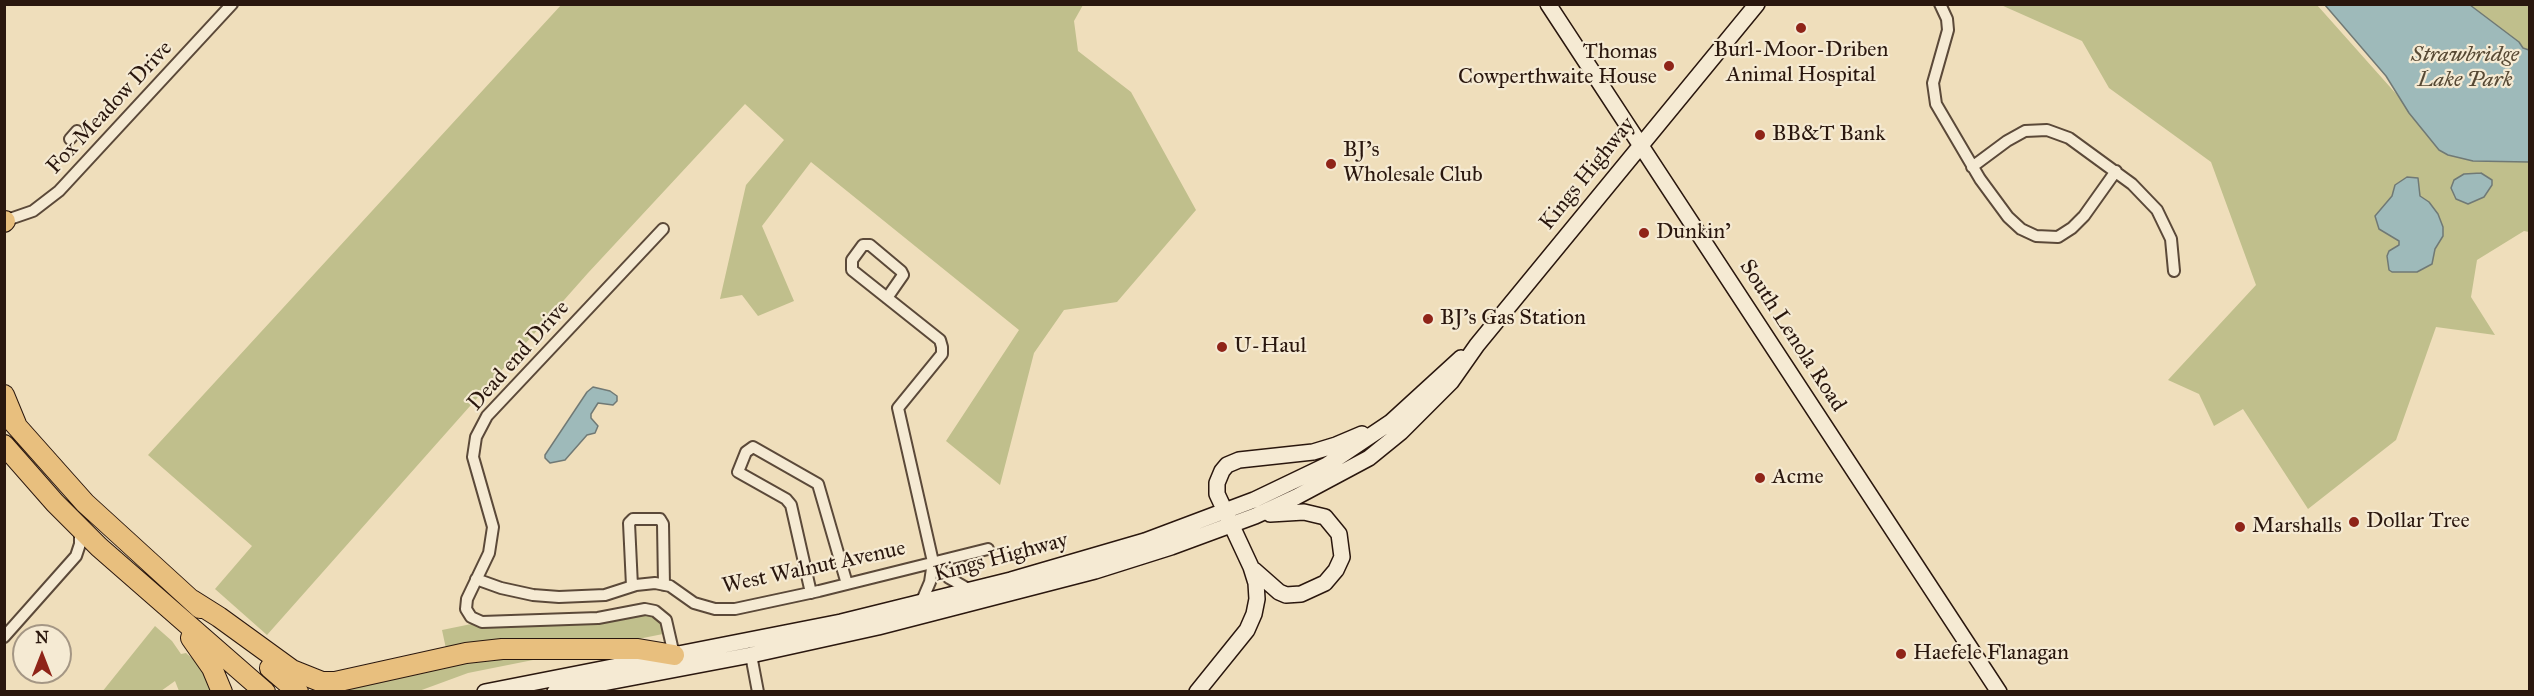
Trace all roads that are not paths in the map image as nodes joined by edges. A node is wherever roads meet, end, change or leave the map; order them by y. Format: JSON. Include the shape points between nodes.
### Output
{"nodes":[{"id":1,"x":232,"y":4,"type":"edge"},
{"id":2,"x":1548,"y":4,"type":"edge"},
{"id":3,"x":1757,"y":4,"type":"edge"},
{"id":4,"x":1940,"y":4,"type":"edge"},
{"id":5,"x":1641,"y":146,"type":"junction"},
{"id":6,"x":1972,"y":167,"type":"junction"},
{"id":7,"x":2116,"y":171,"type":"junction"},
{"id":8,"x":5,"y":221,"type":"edge"},
{"id":9,"x":663,"y":229,"type":"dead end"},
{"id":10,"x":2174,"y":271,"type":"dead end"},
{"id":11,"x":887,"y":298,"type":"junction"},
{"id":12,"x":1477,"y":345,"type":"junction"},
{"id":13,"x":4,"y":395,"type":"edge"},
{"id":14,"x":4,"y":412,"type":"edge"},
{"id":15,"x":1388,"y":425,"type":"junction"},
{"id":16,"x":18,"y":429,"type":"junction"},
{"id":17,"x":4,"y":446,"type":"edge"},
{"id":18,"x":1255,"y":516,"type":"junction"},
{"id":19,"x":1228,"y":518,"type":"junction"},
{"id":20,"x":80,"y":528,"type":"junction"},
{"id":21,"x":988,"y":549,"type":"dead end"},
{"id":22,"x":933,"y":562,"type":"junction"},
{"id":23,"x":1251,"y":567,"type":"junction"},
{"id":24,"x":124,"y":570,"type":"junction"},
{"id":25,"x":476,"y":579,"type":"junction"},
{"id":26,"x":847,"y":584,"type":"junction"},
{"id":27,"x":664,"y":585,"type":"junction"},
{"id":28,"x":632,"y":586,"type":"junction"},
{"id":29,"x":970,"y":590,"type":"junction"},
{"id":30,"x":811,"y":593,"type":"junction"},
{"id":31,"x":192,"y":600,"type":"junction"},
{"id":32,"x":921,"y":603,"type":"junction"},
{"id":33,"x":4,"y":638,"type":"edge"},
{"id":34,"x":674,"y":655,"type":"junction"},
{"id":35,"x":751,"y":655,"type":"junction"},
{"id":36,"x":222,"y":692,"type":"edge"},
{"id":37,"x":265,"y":692,"type":"edge"},
{"id":38,"x":298,"y":692,"type":"edge"},
{"id":39,"x":485,"y":692,"type":"edge"},
{"id":40,"x":555,"y":692,"type":"edge"},
{"id":41,"x":758,"y":692,"type":"edge"},
{"id":42,"x":1197,"y":692,"type":"edge"},
{"id":43,"x":1999,"y":692,"type":"edge"}],
"edges":[{"from":1,"to":8,"type":"street","name":"Fox Meadow Drive","via":[[59,191],[33,211]]},
{"from":2,"to":5,"type":"main road","name":"South Lenola Road"},
{"from":3,"to":5,"type":"main road","name":"Kings Highway"},
{"from":4,"to":6,"type":"street","via":[[1948,30],[1935,72],[1933,94],[1940,114]]},
{"from":5,"to":12,"type":"main road","name":"Kings Highway"},
{"from":5,"to":43,"type":"main road","name":"South Lenola Road"},
{"from":6,"to":7,"type":"street","via":[[2017,135],[2047,130],[2069,138]]},
{"from":6,"to":7,"type":"street","via":[[2008,217],[2021,229],[2043,238],[2058,237],[2078,222]]},
{"from":7,"to":10,"type":"street","via":[[2164,219],[2171,239]]},
{"from":9,"to":25,"type":"street","name":"Dead end Drive","via":[[487,416],[476,437],[473,457],[493,527],[489,553]]},
{"from":11,"to":11,"type":"street","via":[[852,270],[852,260],[863,245],[870,245],[902,271]]},
{"from":11,"to":22,"type":"street","via":[[940,340],[942,347],[942,354],[898,408]]},
{"from":12,"to":15,"type":"main road","name":"Kings Highway"},
{"from":12,"to":18,"type":"main road","name":"Kings Highway","via":[[1438,396],[1369,458]]},
{"from":13,"to":16,"type":"highway"},
{"from":14,"to":16,"type":"highway"},
{"from":15,"to":19,"type":"main road","name":"Kings Highway","via":[[1348,453]]},
{"from":15,"to":19,"type":"main road","via":[[1313,452],[1232,462],[1217,483],[1217,494]]},
{"from":16,"to":31,"type":"highway","via":[[85,503]]},
{"from":17,"to":20,"type":"highway"},
{"from":18,"to":19,"type":"main road"},
{"from":18,"to":23,"type":"main road","via":[[1304,512],[1319,515],[1336,528],[1342,550],[1331,577],[1301,594],[1279,592]]},
{"from":19,"to":23,"type":"main road"},
{"from":19,"to":29,"type":"main road","name":"Kings Highway"},
{"from":19,"to":35,"type":"main road","name":"Kings Highway","via":[[1134,559],[1009,595]]},
{"from":20,"to":24,"type":"highway"},
{"from":20,"to":33,"type":"street","via":[[76,556]]},
{"from":21,"to":22,"type":"street","name":"West Walnut Avenue"},
{"from":22,"to":26,"type":"street","name":"West Walnut Avenue"},
{"from":22,"to":29,"type":"street","via":[[942,573]]},
{"from":22,"to":32,"type":"street"},
{"from":23,"to":42,"type":"main road","via":[[1257,598],[1251,623]]},
{"from":24,"to":36,"type":"highway","via":[[142,593],[195,643]]},
{"from":24,"to":37,"type":"highway"},
{"from":25,"to":28,"type":"street","via":[[533,595],[559,597],[605,595]]},
{"from":25,"to":34,"type":"street","name":"Dead end Drive","via":[[466,609],[471,617],[482,622],[613,617],[645,609],[666,620]]},
{"from":26,"to":30,"type":"street","name":"West Walnut Avenue"},
{"from":26,"to":30,"type":"street","via":[[818,484],[753,447],[746,452],[738,472],[786,499],[791,506]]},
{"from":27,"to":28,"type":"street"},
{"from":27,"to":28,"type":"street","via":[[663,524],[660,519],[633,519],[629,523]]},
{"from":27,"to":30,"type":"street","name":"West Walnut Avenue","via":[[694,603],[715,609],[735,609]]},
{"from":29,"to":32,"type":"main road","name":"Kings Highway"},
{"from":31,"to":34,"type":"highway","via":[[292,670],[322,682],[502,649],[638,650]]},
{"from":31,"to":38,"type":"highway"},
{"from":32,"to":34,"type":"main road","name":"Kings Highway"},
{"from":34,"to":39,"type":"main road","name":"Kings Highway"},
{"from":35,"to":40,"type":"main road","name":"Kings Highway"},
{"from":35,"to":41,"type":"street"}]}
